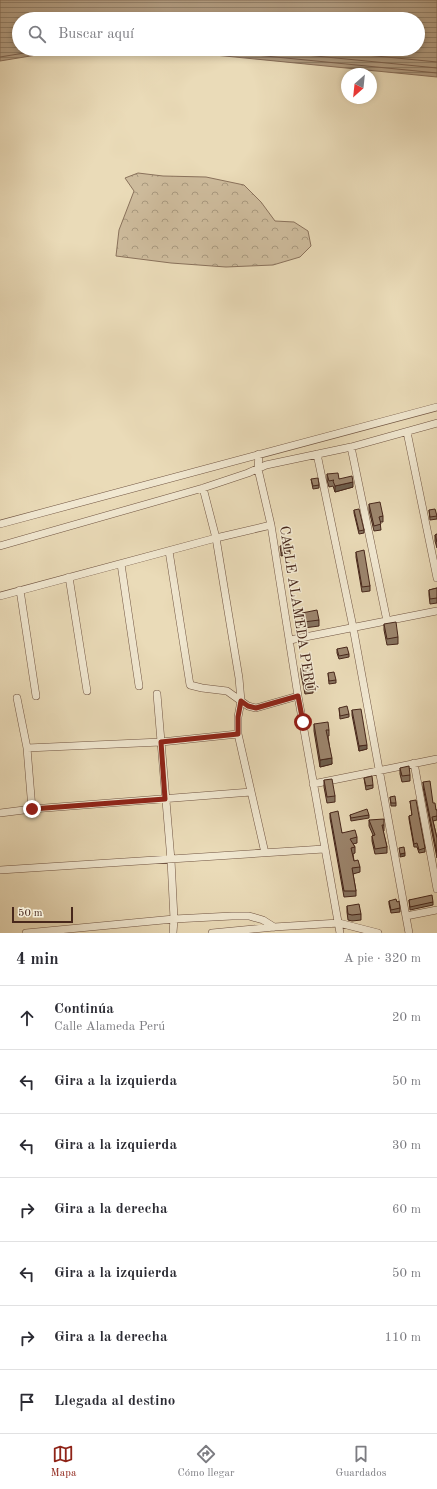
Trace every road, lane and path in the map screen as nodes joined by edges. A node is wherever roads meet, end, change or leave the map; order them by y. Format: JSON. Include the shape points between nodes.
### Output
{"nodes":[{"id":1,"x":437,"y":407,"type":"edge"},
{"id":2,"x":437,"y":423,"type":"edge"},
{"id":3,"x":407,"y":432,"type":"junction"},
{"id":4,"x":351,"y":447,"type":"junction"},
{"id":5,"x":259,"y":454,"type":"junction"},
{"id":6,"x":317,"y":454,"type":"junction"},
{"id":7,"x":258,"y":469,"type":"junction"},
{"id":8,"x":203,"y":488,"type":"junction"},
{"id":9,"x":0,"y":524,"type":"edge"},
{"id":10,"x":271,"y":525,"type":"junction"},
{"id":11,"x":216,"y":538,"type":"junction"},
{"id":12,"x":0,"y":546,"type":"edge"},
{"id":13,"x":169,"y":551,"type":"junction"},
{"id":14,"x":121,"y":564,"type":"junction"},
{"id":15,"x":69,"y":577,"type":"junction"},
{"id":16,"x":437,"y":578,"type":"edge"},
{"id":17,"x":20,"y":590,"type":"junction"},
{"id":18,"x":0,"y":596,"type":"edge"},
{"id":19,"x":437,"y":611,"type":"edge"},
{"id":20,"x":387,"y":621,"type":"junction"},
{"id":21,"x":353,"y":627,"type":"junction"},
{"id":22,"x":290,"y":640,"type":"junction"},
{"id":23,"x":139,"y":686,"type":"dead end"},
{"id":24,"x":87,"y":691,"type":"dead end"},
{"id":25,"x":157,"y":694,"type":"dead end"},
{"id":26,"x":36,"y":696,"type":"dead end"},
{"id":27,"x":298,"y":696,"type":"junction"},
{"id":28,"x":17,"y":698,"type":"dead end"},
{"id":29,"x":241,"y":701,"type":"junction"},
{"id":30,"x":238,"y":734,"type":"junction"},
{"id":31,"x":161,"y":742,"type":"junction"},
{"id":32,"x":27,"y":748,"type":"junction"},
{"id":33,"x":437,"y":759,"type":"edge"},
{"id":34,"x":414,"y":763,"type":"junction"},
{"id":35,"x":379,"y":772,"type":"junction"},
{"id":36,"x":313,"y":784,"type":"junction"},
{"id":37,"x":251,"y":792,"type":"junction"},
{"id":38,"x":165,"y":799,"type":"junction"},
{"id":39,"x":32,"y":809,"type":"junction"},
{"id":40,"x":0,"y":814,"type":"edge"},
{"id":41,"x":324,"y":849,"type":"junction"},
{"id":42,"x":265,"y":854,"type":"junction"},
{"id":43,"x":171,"y":860,"type":"junction"},
{"id":44,"x":0,"y":870,"type":"edge"},
{"id":45,"x":437,"y":890,"type":"edge"},
{"id":46,"x":437,"y":910,"type":"edge"},
{"id":47,"x":406,"y":916,"type":"junction"},
{"id":48,"x":174,"y":919,"type":"junction"},
{"id":49,"x":339,"y":923,"type":"junction"},
{"id":50,"x":274,"y":927,"type":"junction"},
{"id":51,"x":26,"y":933,"type":"edge"},
{"id":52,"x":173,"y":933,"type":"edge"},
{"id":53,"x":212,"y":933,"type":"edge"},
{"id":54,"x":340,"y":933,"type":"edge"},
{"id":55,"x":378,"y":933,"type":"edge"},
{"id":56,"x":409,"y":933,"type":"edge"}],
"edges":[{"from":1,"to":5,"type":"street"},
{"from":2,"to":3,"type":"street"},
{"from":3,"to":4,"type":"street"},
{"from":3,"to":16,"type":"street"},
{"from":4,"to":6,"type":"street"},
{"from":4,"to":20,"type":"street"},
{"from":5,"to":7,"type":"street","name":"CALLE ALAMEDA PERÚ"},
{"from":5,"to":9,"type":"street"},
{"from":6,"to":7,"type":"street"},
{"from":6,"to":21,"type":"street"},
{"from":7,"to":8,"type":"street"},
{"from":7,"to":10,"type":"street","name":"CALLE ALAMEDA PERÚ"},
{"from":8,"to":11,"type":"street"},
{"from":8,"to":12,"type":"street"},
{"from":10,"to":11,"type":"street"},
{"from":10,"to":22,"type":"street","name":"CALLE ALAMEDA PERÚ"},
{"from":11,"to":13,"type":"street"},
{"from":11,"to":29,"type":"street"},
{"from":13,"to":14,"type":"street"},
{"from":13,"to":29,"type":"street","via":[[190,685],[226,691]]},
{"from":14,"to":15,"type":"street"},
{"from":14,"to":23,"type":"street"},
{"from":15,"to":17,"type":"street"},
{"from":15,"to":24,"type":"street"},
{"from":17,"to":18,"type":"street"},
{"from":17,"to":26,"type":"street"},
{"from":19,"to":20,"type":"street"},
{"from":20,"to":21,"type":"street"},
{"from":21,"to":22,"type":"street"},
{"from":21,"to":35,"type":"street"},
{"from":22,"to":27,"type":"street","name":"CALLE ALAMEDA PERÚ"},
{"from":25,"to":31,"type":"street"},
{"from":27,"to":29,"type":"street","via":[[256,708]]},
{"from":27,"to":36,"type":"street","name":"CALLE ALAMEDA PERÚ"},
{"from":28,"to":32,"type":"street"},
{"from":29,"to":30,"type":"street"},
{"from":30,"to":31,"type":"street"},
{"from":30,"to":37,"type":"street"},
{"from":31,"to":32,"type":"street"},
{"from":31,"to":38,"type":"street"},
{"from":32,"to":39,"type":"street"},
{"from":33,"to":34,"type":"street"},
{"from":34,"to":35,"type":"street"},
{"from":34,"to":45,"type":"street"},
{"from":35,"to":36,"type":"street"},
{"from":35,"to":47,"type":"street"},
{"from":36,"to":41,"type":"street","name":"CALLE ALAMEDA PERÚ"},
{"from":37,"to":38,"type":"street"},
{"from":37,"to":42,"type":"street"},
{"from":38,"to":39,"type":"street"},
{"from":38,"to":43,"type":"street"},
{"from":39,"to":40,"type":"street"},
{"from":41,"to":42,"type":"street"},
{"from":41,"to":49,"type":"street","name":"CALLE ALAMEDA PERÚ"},
{"from":42,"to":43,"type":"street"},
{"from":43,"to":44,"type":"street"},
{"from":43,"to":48,"type":"street"},
{"from":46,"to":47,"type":"street"},
{"from":47,"to":56,"type":"street"},
{"from":48,"to":50,"type":"street","via":[[249,916]]},
{"from":48,"to":51,"type":"street"},
{"from":48,"to":52,"type":"street"},
{"from":49,"to":50,"type":"street"},
{"from":49,"to":54,"type":"street","name":"CALLE ALAMEDA PERÚ"},
{"from":49,"to":55,"type":"street"},
{"from":50,"to":53,"type":"street"}]}
